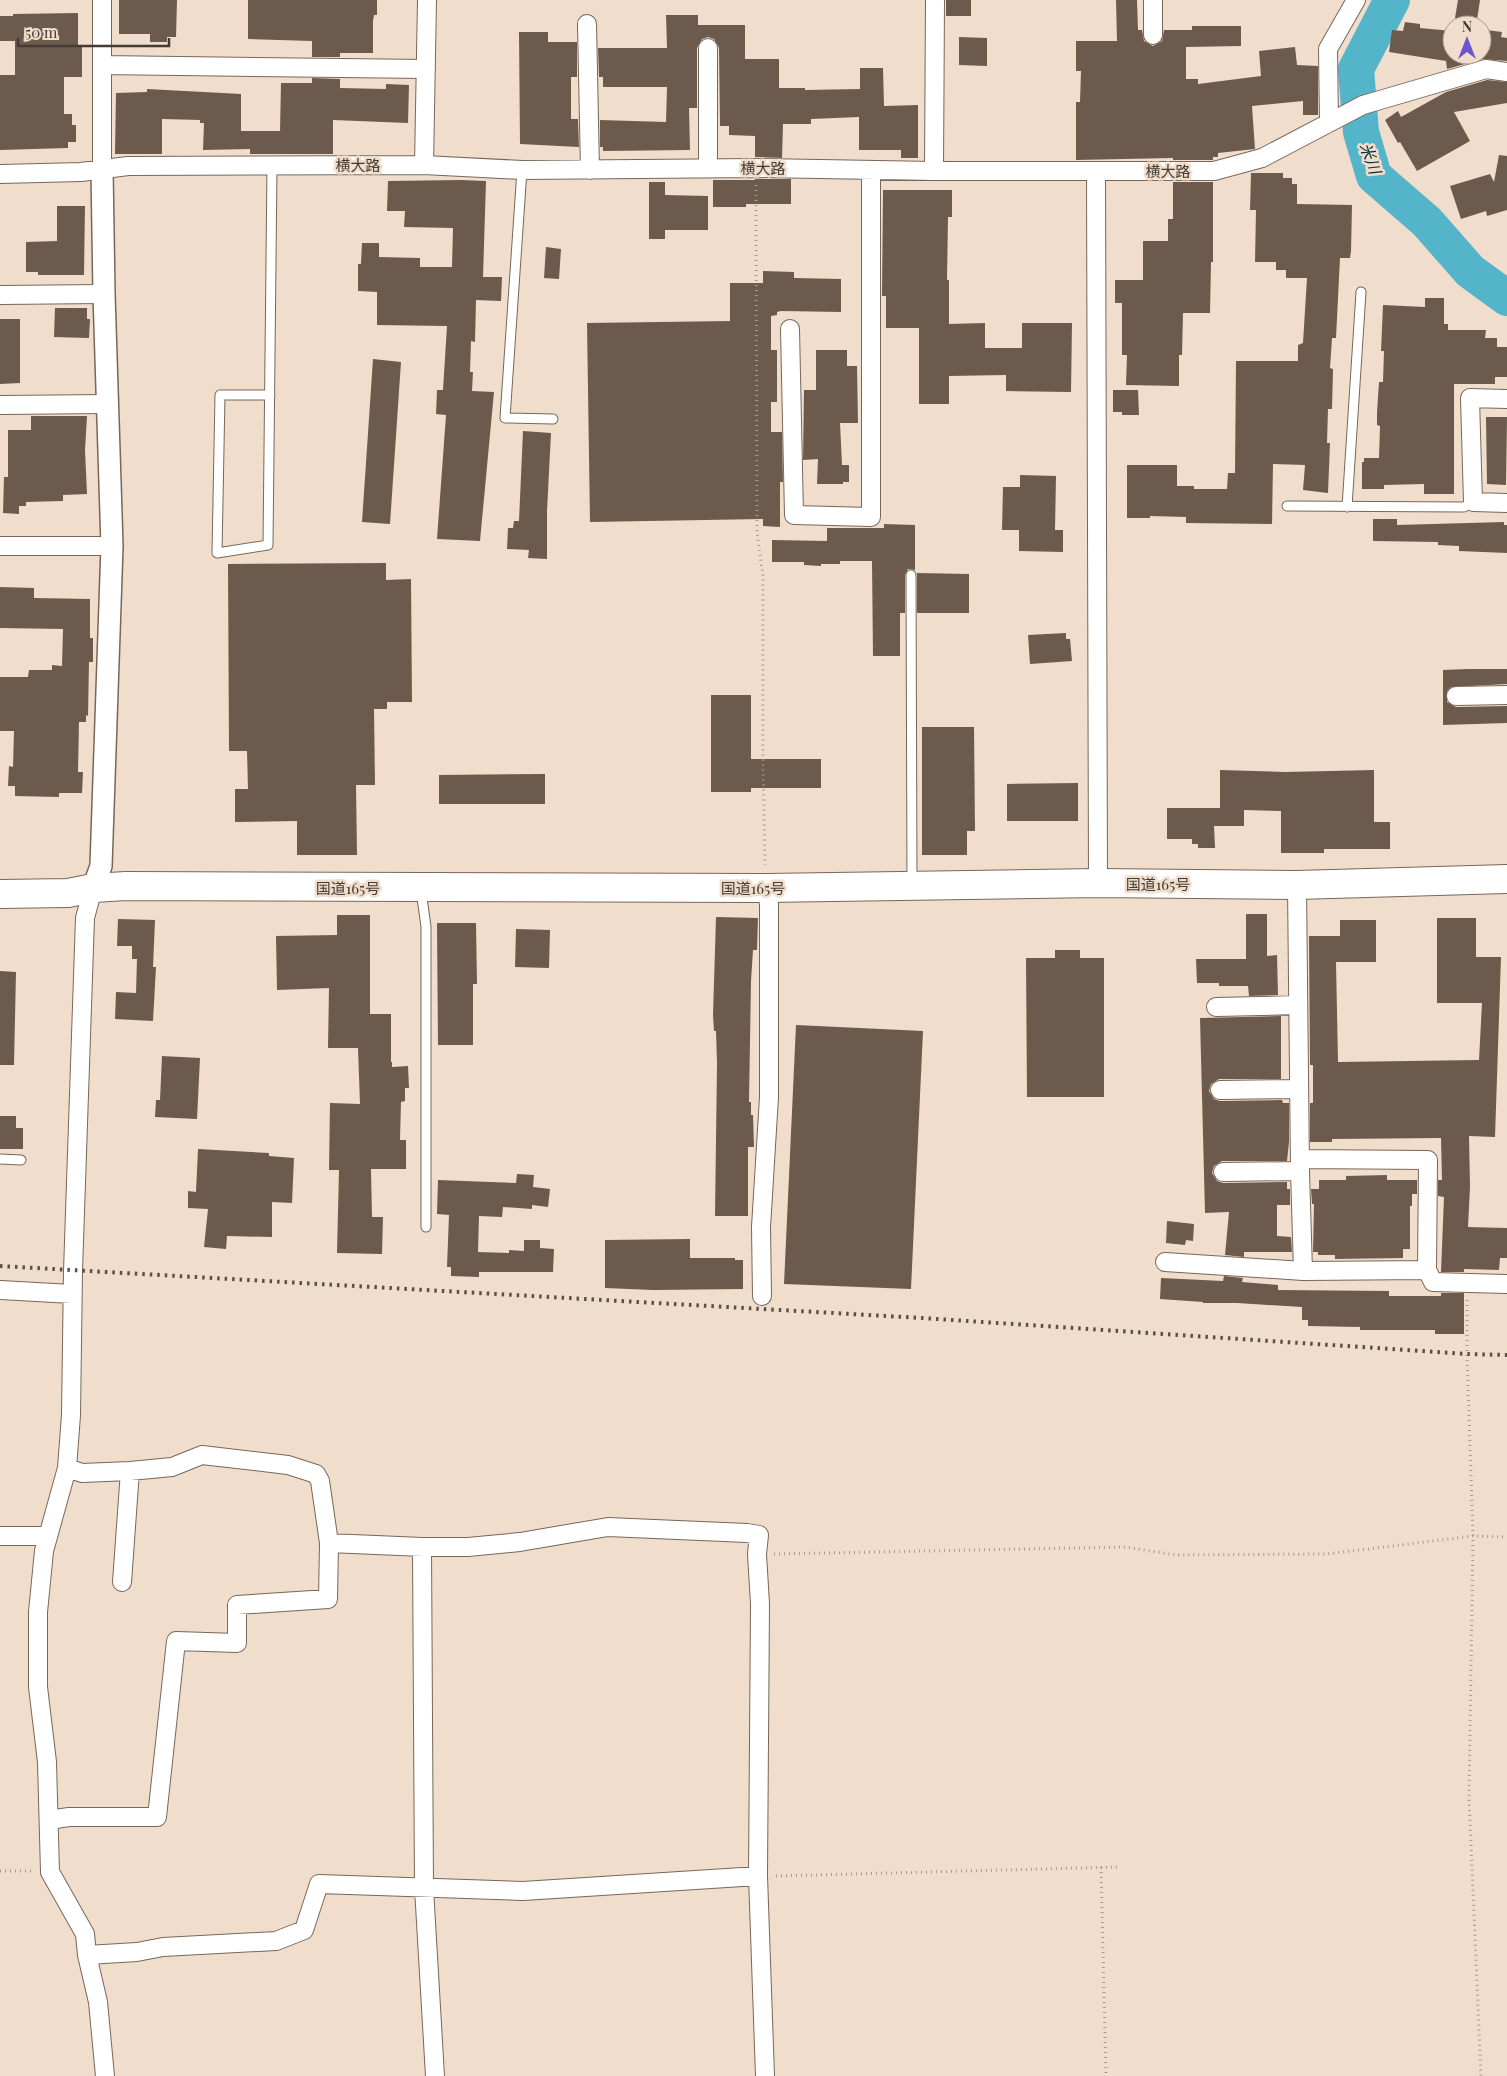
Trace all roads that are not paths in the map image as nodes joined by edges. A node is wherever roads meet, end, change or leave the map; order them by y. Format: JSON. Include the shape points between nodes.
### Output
{"nodes":[{"id":1,"x":102,"y":0,"type":"edge"},
{"id":2,"x":427,"y":0,"type":"edge"},
{"id":3,"x":935,"y":0,"type":"edge"},
{"id":4,"x":1153,"y":0,"type":"edge"},
{"id":5,"x":1356,"y":0,"type":"edge"},
{"id":6,"x":587,"y":24,"type":"dead end"},
{"id":7,"x":1153,"y":35,"type":"dead end"},
{"id":8,"x":708,"y":48,"type":"dead end"},
{"id":9,"x":102,"y":65,"type":"junction"},
{"id":10,"x":426,"y":69,"type":"junction"},
{"id":11,"x":1507,"y":72,"type":"edge"},
{"id":12,"x":1332,"y":121,"type":"junction"},
{"id":13,"x":424,"y":165,"type":"junction"},
{"id":14,"x":272,"y":166,"type":"junction"},
{"id":15,"x":708,"y":168,"type":"junction"},
{"id":16,"x":102,"y":169,"type":"junction"},
{"id":17,"x":522,"y":170,"type":"junction"},
{"id":18,"x":590,"y":170,"type":"junction"},
{"id":19,"x":871,"y":170,"type":"junction"},
{"id":20,"x":934,"y":171,"type":"junction"},
{"id":21,"x":1096,"y":171,"type":"junction"},
{"id":22,"x":0,"y":174,"type":"edge"},
{"id":23,"x":1361,"y":292,"type":"dead end"},
{"id":24,"x":104,"y":294,"type":"junction"},
{"id":25,"x":0,"y":295,"type":"edge"},
{"id":26,"x":790,"y":330,"type":"dead end"},
{"id":27,"x":270,"y":395,"type":"junction"},
{"id":28,"x":1507,"y":399,"type":"edge"},
{"id":29,"x":108,"y":404,"type":"junction"},
{"id":30,"x":0,"y":405,"type":"edge"},
{"id":31,"x":553,"y":419,"type":"dead end"},
{"id":32,"x":1473,"y":502,"type":"junction"},
{"id":33,"x":1507,"y":503,"type":"edge"},
{"id":34,"x":1287,"y":506,"type":"dead end"},
{"id":35,"x":1347,"y":507,"type":"junction"},
{"id":36,"x":0,"y":546,"type":"edge"},
{"id":37,"x":112,"y":546,"type":"junction"},
{"id":38,"x":911,"y":575,"type":"dead end"},
{"id":39,"x":1507,"y":695,"type":"edge"},
{"id":40,"x":1456,"y":696,"type":"dead end"},
{"id":41,"x":1507,"y":879,"type":"edge"},
{"id":42,"x":1098,"y":883,"type":"junction"},
{"id":43,"x":1297,"y":885,"type":"junction"},
{"id":44,"x":912,"y":886,"type":"junction"},
{"id":45,"x":93,"y":888,"type":"junction"},
{"id":46,"x":421,"y":888,"type":"junction"},
{"id":47,"x":766,"y":888,"type":"junction"},
{"id":48,"x":0,"y":894,"type":"edge"},
{"id":49,"x":1298,"y":1006,"type":"junction"},
{"id":50,"x":1216,"y":1007,"type":"dead end"},
{"id":51,"x":1299,"y":1089,"type":"junction"},
{"id":52,"x":1220,"y":1090,"type":"dead end"},
{"id":53,"x":0,"y":1159,"type":"edge"},
{"id":54,"x":21,"y":1160,"type":"dead end"},
{"id":55,"x":1300,"y":1165,"type":"junction"},
{"id":56,"x":1223,"y":1172,"type":"dead end"},
{"id":57,"x":426,"y":1227,"type":"dead end"},
{"id":58,"x":1165,"y":1262,"type":"dead end"},
{"id":59,"x":1426,"y":1270,"type":"junction"},
{"id":60,"x":1303,"y":1271,"type":"junction"},
{"id":61,"x":1507,"y":1284,"type":"edge"},
{"id":62,"x":0,"y":1290,"type":"edge"},
{"id":63,"x":72,"y":1294,"type":"junction"},
{"id":64,"x":762,"y":1296,"type":"dead end"},
{"id":65,"x":67,"y":1468,"type":"junction"},
{"id":66,"x":130,"y":1472,"type":"junction"},
{"id":67,"x":0,"y":1536,"type":"edge"},
{"id":68,"x":48,"y":1536,"type":"junction"},
{"id":69,"x":330,"y":1543,"type":"junction"},
{"id":70,"x":422,"y":1547,"type":"junction"},
{"id":71,"x":122,"y":1582,"type":"dead end"},
{"id":72,"x":49,"y":1820,"type":"junction"},
{"id":73,"x":758,"y":1876,"type":"junction"},
{"id":74,"x":424,"y":1888,"type":"junction"},
{"id":75,"x":87,"y":1955,"type":"junction"},
{"id":76,"x":104,"y":2076,"type":"edge"},
{"id":77,"x":435,"y":2076,"type":"edge"},
{"id":78,"x":765,"y":2076,"type":"edge"}],
"edges":[{"from":1,"to":9,"type":"street"},
{"from":2,"to":10,"type":"street"},
{"from":3,"to":20,"type":"street"},
{"from":4,"to":7,"type":"street"},
{"from":5,"to":12,"type":"street","via":[[1328,49]]},
{"from":6,"to":18,"type":"street"},
{"from":8,"to":15,"type":"street"},
{"from":9,"to":10,"type":"street"},
{"from":9,"to":16,"type":"street"},
{"from":10,"to":13,"type":"street"},
{"from":11,"to":12,"type":"street","name":"横大路","via":[[1486,69],[1363,105]]},
{"from":12,"to":21,"type":"street","name":"横大路","via":[[1262,158],[1214,171]]},
{"from":13,"to":14,"type":"street","name":"横大路"},
{"from":13,"to":17,"type":"street","name":"横大路"},
{"from":14,"to":16,"type":"street","name":"横大路","via":[[128,166]]},
{"from":14,"to":27,"type":"lane"},
{"from":15,"to":18,"type":"street","name":"横大路"},
{"from":15,"to":19,"type":"street","name":"横大路"},
{"from":16,"to":22,"type":"street","name":"横大路"},
{"from":16,"to":24,"type":"street"},
{"from":17,"to":18,"type":"street","name":"横大路"},
{"from":17,"to":31,"type":"lane","via":[[505,418]]},
{"from":19,"to":20,"type":"street","name":"横大路"},
{"from":19,"to":26,"type":"street","via":[[871,517],[794,515]]},
{"from":20,"to":21,"type":"street","name":"横大路"},
{"from":21,"to":42,"type":"street"},
{"from":23,"to":35,"type":"lane"},
{"from":24,"to":25,"type":"street"},
{"from":24,"to":29,"type":"street"},
{"from":27,"to":27,"type":"lane","via":[[268,545],[217,554],[220,395]]},
{"from":28,"to":32,"type":"street","via":[[1470,398]]},
{"from":29,"to":30,"type":"street"},
{"from":29,"to":37,"type":"street"},
{"from":32,"to":33,"type":"street"},
{"from":32,"to":35,"type":"lane","via":[[1464,507]]},
{"from":34,"to":35,"type":"lane"},
{"from":36,"to":37,"type":"street"},
{"from":37,"to":45,"type":"street","via":[[102,866]]},
{"from":38,"to":44,"type":"lane"},
{"from":39,"to":40,"type":"street"},
{"from":41,"to":43,"type":"highway","name":"国道165号"},
{"from":42,"to":43,"type":"highway","name":"国道165号"},
{"from":42,"to":44,"type":"highway","name":"国道165号"},
{"from":43,"to":49,"type":"street"},
{"from":44,"to":47,"type":"highway","name":"国道165号"},
{"from":45,"to":46,"type":"highway","name":"国道165号"},
{"from":45,"to":48,"type":"highway","name":"国道165号","via":[[68,894]]},
{"from":45,"to":63,"type":"street","via":[[85,918]]},
{"from":46,"to":47,"type":"highway","name":"国道165号"},
{"from":46,"to":57,"type":"lane","via":[[426,927]]},
{"from":47,"to":64,"type":"street","via":[[769,904],[769,1097],[761,1227]]},
{"from":49,"to":50,"type":"street"},
{"from":49,"to":51,"type":"street"},
{"from":51,"to":52,"type":"street"},
{"from":51,"to":55,"type":"street"},
{"from":53,"to":54,"type":"lane"},
{"from":55,"to":56,"type":"street"},
{"from":55,"to":59,"type":"street","via":[[1428,1160]]},
{"from":55,"to":60,"type":"street"},
{"from":58,"to":60,"type":"street"},
{"from":59,"to":60,"type":"street"},
{"from":59,"to":61,"type":"street","via":[[1433,1282]]},
{"from":62,"to":63,"type":"street"},
{"from":63,"to":65,"type":"street"},
{"from":65,"to":66,"type":"street","via":[[82,1473]]},
{"from":65,"to":68,"type":"street"},
{"from":66,"to":69,"type":"street","via":[[172,1467],[202,1455],[288,1465],[316,1474],[320,1481]]},
{"from":66,"to":71,"type":"street"},
{"from":67,"to":68,"type":"street"},
{"from":68,"to":72,"type":"street","via":[[38,1612],[38,1687],[47,1762]]},
{"from":69,"to":70,"type":"street"},
{"from":69,"to":72,"type":"street","via":[[328,1599],[237,1605],[237,1643],[176,1641],[157,1817]]},
{"from":70,"to":73,"type":"street","via":[[520,1542],[608,1527],[759,1535]]},
{"from":70,"to":74,"type":"street"},
{"from":72,"to":75,"type":"street","via":[[50,1872],[85,1934]]},
{"from":73,"to":74,"type":"street","via":[[523,1891]]},
{"from":73,"to":78,"type":"street"},
{"from":74,"to":75,"type":"street","via":[[319,1884],[304,1930],[276,1942],[163,1947]]},
{"from":74,"to":77,"type":"street"},
{"from":75,"to":76,"type":"street","via":[[98,2002]]}]}
